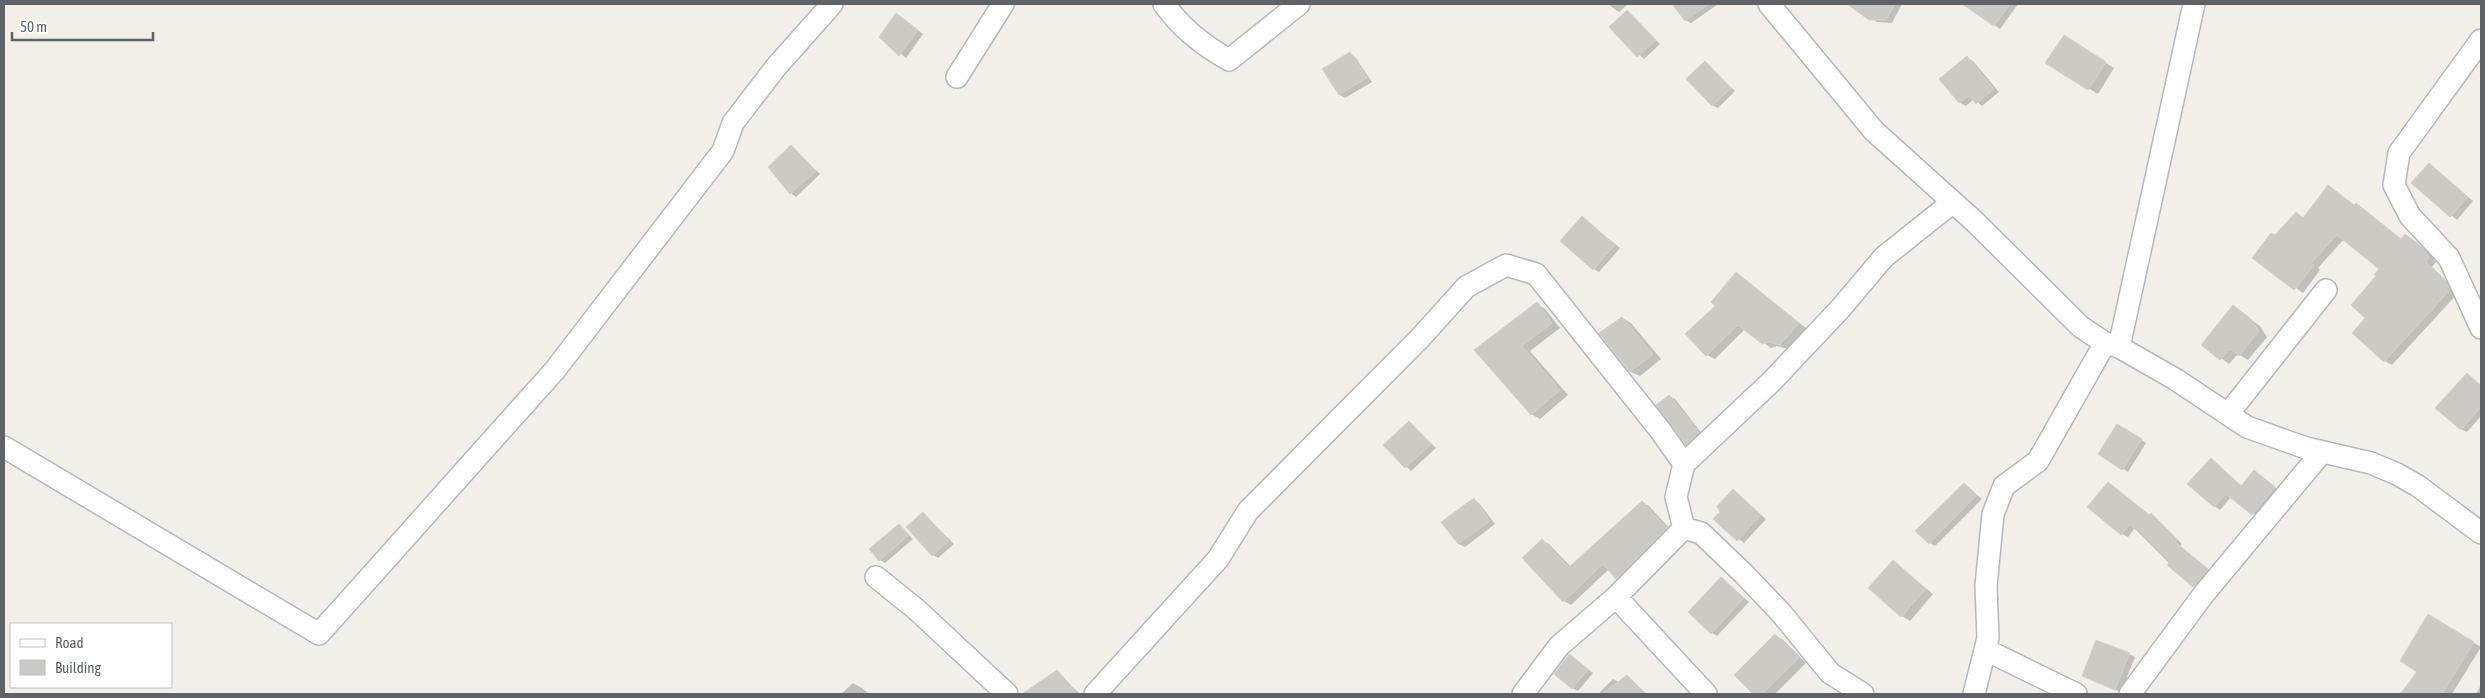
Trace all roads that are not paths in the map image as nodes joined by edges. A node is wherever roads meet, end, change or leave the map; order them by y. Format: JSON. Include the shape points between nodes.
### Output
{"nodes":[{"id":1,"x":832,"y":4,"type":"edge"},
{"id":2,"x":1003,"y":4,"type":"edge"},
{"id":3,"x":1164,"y":4,"type":"edge"},
{"id":4,"x":1299,"y":4,"type":"edge"},
{"id":5,"x":1770,"y":4,"type":"edge"},
{"id":6,"x":2194,"y":4,"type":"edge"},
{"id":7,"x":2481,"y":40,"type":"edge"},
{"id":8,"x":957,"y":77,"type":"dead end"},
{"id":9,"x":1953,"y":202,"type":"junction"},
{"id":10,"x":2326,"y":290,"type":"dead end"},
{"id":11,"x":2481,"y":328,"type":"edge"},
{"id":12,"x":2112,"y":345,"type":"junction"},
{"id":13,"x":2228,"y":414,"type":"junction"},
{"id":14,"x":4,"y":447,"type":"edge"},
{"id":15,"x":2322,"y":452,"type":"junction"},
{"id":16,"x":1684,"y":464,"type":"junction"},
{"id":17,"x":1684,"y":528,"type":"junction"},
{"id":18,"x":2481,"y":533,"type":"edge"},
{"id":19,"x":876,"y":577,"type":"dead end"},
{"id":20,"x":1616,"y":596,"type":"junction"},
{"id":21,"x":1986,"y":650,"type":"junction"},
{"id":22,"x":1007,"y":694,"type":"edge"},
{"id":23,"x":1095,"y":694,"type":"edge"},
{"id":24,"x":1522,"y":694,"type":"edge"},
{"id":25,"x":1706,"y":694,"type":"edge"},
{"id":26,"x":1863,"y":694,"type":"edge"},
{"id":27,"x":1974,"y":694,"type":"edge"},
{"id":28,"x":2076,"y":694,"type":"edge"},
{"id":29,"x":2130,"y":694,"type":"edge"}],
"edges":[{"from":1,"to":14,"type":"street","via":[[776,67],[733,123],[723,151],[555,370],[319,634]]},
{"from":2,"to":8,"type":"street"},
{"from":3,"to":4,"type":"street","via":[[1204,46],[1229,60]]},
{"from":5,"to":9,"type":"street","via":[[1874,131]]},
{"from":6,"to":12,"type":"street"},
{"from":7,"to":11,"type":"street","via":[[2399,153],[2394,185],[2410,216],[2449,258]]},
{"from":9,"to":12,"type":"street","via":[[2057,305]]},
{"from":9,"to":16,"type":"street","via":[[1884,257],[1772,381]]},
{"from":10,"to":13,"type":"street"},
{"from":12,"to":13,"type":"street","via":[[2175,379]]},
{"from":12,"to":21,"type":"street","via":[[2038,460],[2004,486],[1993,514],[1986,586]]},
{"from":13,"to":15,"type":"street","via":[[2246,426]]},
{"from":15,"to":18,"type":"street","via":[[2372,463],[2397,474]]},
{"from":15,"to":29,"type":"street","via":[[2203,595]]},
{"from":16,"to":17,"type":"street","via":[[1676,497]]},
{"from":16,"to":23,"type":"street","via":[[1536,274],[1506,266],[1466,288],[1248,511],[1218,559]]},
{"from":17,"to":20,"type":"street"},
{"from":17,"to":26,"type":"street","via":[[1701,533],[1782,614],[1830,673]]},
{"from":19,"to":22,"type":"street"},
{"from":20,"to":24,"type":"street","via":[[1558,646]]},
{"from":20,"to":25,"type":"street"},
{"from":21,"to":27,"type":"street"},
{"from":21,"to":28,"type":"street"}]}
